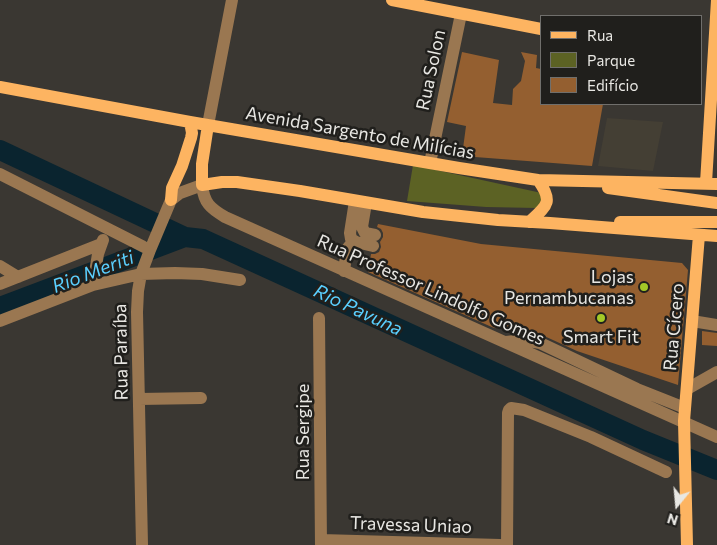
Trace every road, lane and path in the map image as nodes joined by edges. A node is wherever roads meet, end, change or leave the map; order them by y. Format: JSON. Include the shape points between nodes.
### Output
{"nodes":[{"id":1,"x":232,"y":0,"type":"edge"},
{"id":2,"x":392,"y":0,"type":"edge"},
{"id":3,"x":717,"y":0,"type":"edge"},
{"id":4,"x":461,"y":14,"type":"junction"},
{"id":5,"x":540,"y":29,"type":"edge"},
{"id":6,"x":710,"y":62,"type":"edge"},
{"id":7,"x":0,"y":87,"type":"edge"},
{"id":8,"x":190,"y":122,"type":"junction"},
{"id":9,"x":208,"y":125,"type":"junction"},
{"id":10,"x":430,"y":163,"type":"junction"},
{"id":11,"x":0,"y":174,"type":"edge"},
{"id":12,"x":538,"y":180,"type":"junction"},
{"id":13,"x":571,"y":181,"type":"junction"},
{"id":14,"x":711,"y":184,"type":"edge"},
{"id":15,"x":202,"y":185,"type":"junction"},
{"id":16,"x":171,"y":200,"type":"junction"},
{"id":17,"x":360,"y":202,"type":"junction"},
{"id":18,"x":713,"y":203,"type":"edge"},
{"id":19,"x":529,"y":222,"type":"junction"},
{"id":20,"x":712,"y":222,"type":"edge"},
{"id":21,"x":573,"y":224,"type":"junction"},
{"id":22,"x":111,"y":230,"type":"junction"},
{"id":23,"x":699,"y":235,"type":"junction"},
{"id":24,"x":717,"y":236,"type":"edge"},
{"id":25,"x":356,"y":242,"type":"junction"},
{"id":26,"x":148,"y":246,"type":"junction"},
{"id":27,"x":100,"y":249,"type":"junction"},
{"id":28,"x":0,"y":266,"type":"edge"},
{"id":29,"x":344,"y":271,"type":"junction"},
{"id":30,"x":141,"y":274,"type":"junction"},
{"id":31,"x":18,"y":277,"type":"junction"},
{"id":32,"x":240,"y":280,"type":"dead end"},
{"id":33,"x":94,"y":282,"type":"junction"},
{"id":34,"x":0,"y":284,"type":"edge"},
{"id":35,"x":319,"y":318,"type":"dead end"},
{"id":36,"x":0,"y":321,"type":"edge"},
{"id":37,"x":692,"y":321,"type":"junction"},
{"id":38,"x":717,"y":325,"type":"edge"},
{"id":39,"x":506,"y":342,"type":"junction"},
{"id":40,"x":717,"y":372,"type":"edge"},
{"id":41,"x":687,"y":389,"type":"junction"},
{"id":42,"x":201,"y":398,"type":"dead end"},
{"id":43,"x":139,"y":399,"type":"junction"},
{"id":44,"x":685,"y":408,"type":"junction"},
{"id":45,"x":684,"y":428,"type":"junction"},
{"id":46,"x":717,"y":437,"type":"edge"},
{"id":47,"x":666,"y":472,"type":"dead end"},
{"id":48,"x":321,"y":543,"type":"edge"},
{"id":49,"x":142,"y":545,"type":"edge"},
{"id":50,"x":500,"y":545,"type":"edge"},
{"id":51,"x":507,"y":545,"type":"edge"},
{"id":52,"x":687,"y":545,"type":"edge"}],
"edges":[{"from":1,"to":9,"type":"street"},
{"from":2,"to":4,"type":"main road"},
{"from":3,"to":6,"type":"main road"},
{"from":4,"to":5,"type":"main road"},
{"from":4,"to":10,"type":"street","name":"Rua Solon"},
{"from":6,"to":14,"type":"main road"},
{"from":7,"to":8,"type":"main road","name":"Avenida Sargento de Milícias"},
{"from":8,"to":9,"type":"main road","name":"Avenida Sargento de Milícias"},
{"from":8,"to":16,"type":"main road","via":[[191,138],[172,188]]},
{"from":9,"to":10,"type":"main road","name":"Avenida Sargento de Milícias"},
{"from":9,"to":15,"type":"main road","name":"Rua Professor Lindolfo Gomes"},
{"from":10,"to":12,"type":"main road","name":"Avenida Sargento de Milícias"},
{"from":11,"to":22,"type":"street"},
{"from":12,"to":13,"type":"main road","name":"Avenida Sargento de Milícias"},
{"from":12,"to":19,"type":"main road","via":[[545,191],[547,203]]},
{"from":13,"to":14,"type":"main road","name":"Avenida Sargento de Milícias"},
{"from":13,"to":18,"type":"main road"},
{"from":15,"to":16,"type":"street","via":[[180,192]]},
{"from":15,"to":17,"type":"main road","via":[[237,182]]},
{"from":15,"to":29,"type":"street","name":"Rua Professor Lindolfo Gomes","via":[[208,205],[214,211]]},
{"from":16,"to":26,"type":"street","name":"Rua Paraíba"},
{"from":17,"to":19,"type":"main road","via":[[423,212]]},
{"from":17,"to":25,"type":"street","via":[[350,233]]},
{"from":17,"to":25,"type":"street","via":[[362,227],[374,241]]},
{"from":19,"to":21,"type":"main road"},
{"from":20,"to":21,"type":"main road"},
{"from":21,"to":23,"type":"main road"},
{"from":22,"to":26,"type":"street"},
{"from":22,"to":27,"type":"street"},
{"from":23,"to":24,"type":"main road"},
{"from":23,"to":37,"type":"main road","name":"Rua Cícero"},
{"from":25,"to":29,"type":"street","via":[[349,246]]},
{"from":26,"to":30,"type":"street","name":"Rua Paraíba"},
{"from":27,"to":31,"type":"street"},
{"from":27,"to":33,"type":"street"},
{"from":28,"to":31,"type":"street"},
{"from":29,"to":39,"type":"street","name":"Rua Professor Lindolfo Gomes"},
{"from":30,"to":32,"type":"street","via":[[202,274]]},
{"from":30,"to":33,"type":"street"},
{"from":30,"to":43,"type":"street","name":"Rua Paraíba","via":[[137,312]]},
{"from":31,"to":34,"type":"street"},
{"from":33,"to":36,"type":"street"},
{"from":35,"to":48,"type":"street","name":"Rua Sergipe"},
{"from":37,"to":38,"type":"street"},
{"from":37,"to":41,"type":"main road","name":"Rua Cícero"},
{"from":39,"to":44,"type":"street","via":[[540,342],[637,389]]},
{"from":39,"to":45,"type":"street","name":"Rua Professor Lindolfo Gomes"},
{"from":40,"to":41,"type":"street"},
{"from":41,"to":44,"type":"main road","name":"Rua Cícero"},
{"from":42,"to":43,"type":"street"},
{"from":43,"to":49,"type":"street","name":"Rua Paraíba"},
{"from":44,"to":45,"type":"main road","name":"Rua Cícero"},
{"from":45,"to":46,"type":"street","name":"Rua Professor Lindolfo Gomes"},
{"from":45,"to":52,"type":"main road","name":"Rua Cícero"},
{"from":47,"to":51,"type":"street","via":[[591,437],[524,410],[511,408],[508,413]]},
{"from":48,"to":50,"type":"street","name":"Travessa Uniao"}]}
